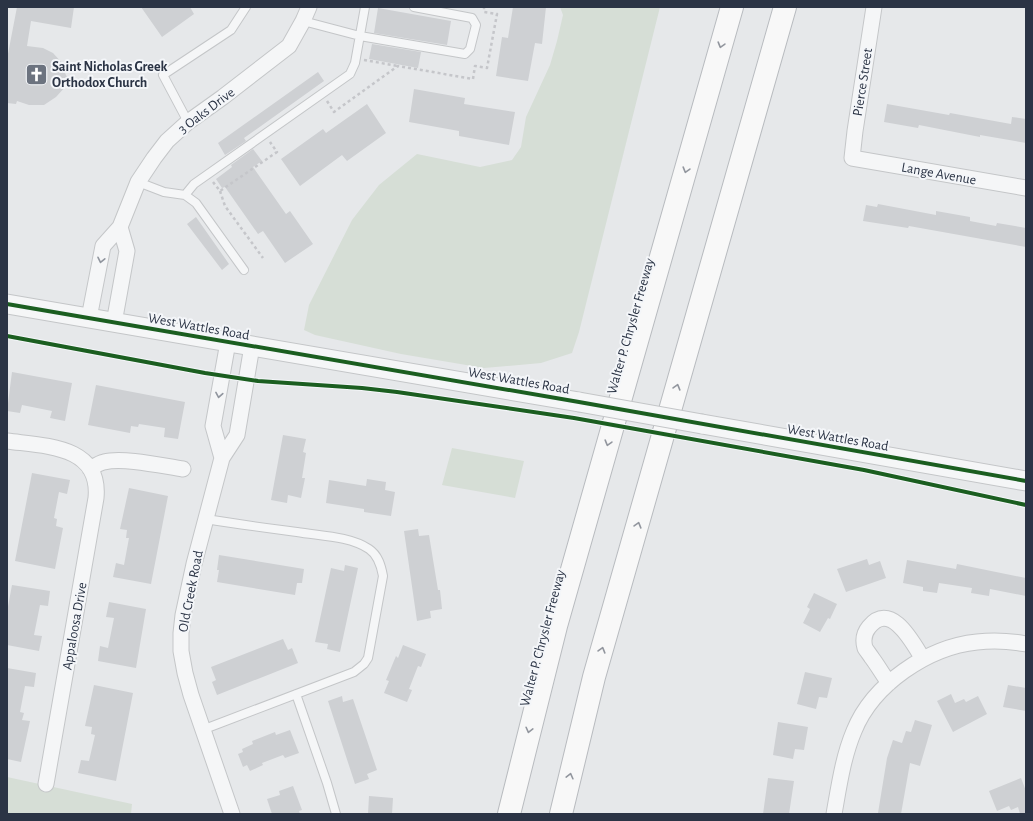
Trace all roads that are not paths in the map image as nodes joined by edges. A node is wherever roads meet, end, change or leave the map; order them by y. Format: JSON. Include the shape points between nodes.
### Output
{"nodes":[{"id":1,"x":246,"y":7,"type":"edge"},
{"id":2,"x":365,"y":7,"type":"edge"},
{"id":3,"x":414,"y":7,"type":"edge"},
{"id":4,"x":732,"y":7,"type":"edge"},
{"id":5,"x":785,"y":7,"type":"edge"},
{"id":6,"x":874,"y":7,"type":"edge"},
{"id":7,"x":306,"y":14,"type":"edge"},
{"id":8,"x":360,"y":36,"type":"junction"},
{"id":9,"x":188,"y":122,"type":"junction"},
{"id":10,"x":852,"y":158,"type":"joint"},
{"id":11,"x":138,"y":182,"type":"junction"},
{"id":12,"x":1026,"y":188,"type":"edge"},
{"id":13,"x":185,"y":195,"type":"junction"},
{"id":14,"x":120,"y":227,"type":"junction"},
{"id":15,"x":244,"y":270,"type":"dead end"},
{"id":16,"x":7,"y":304,"type":"edge"},
{"id":17,"x":89,"y":318,"type":"junction"},
{"id":18,"x":114,"y":323,"type":"junction"},
{"id":19,"x":228,"y":342,"type":"junction"},
{"id":20,"x":252,"y":346,"type":"junction"},
{"id":21,"x":7,"y":441,"type":"edge"},
{"id":22,"x":222,"y":458,"type":"junction"},
{"id":23,"x":90,"y":469,"type":"junction"},
{"id":24,"x":183,"y":469,"type":"dead end"},
{"id":25,"x":1026,"y":480,"type":"edge"},
{"id":26,"x":206,"y":519,"type":"junction"},
{"id":27,"x":1026,"y":644,"type":"edge"},
{"id":28,"x":923,"y":659,"type":"junction"},
{"id":29,"x":889,"y":683,"type":"junction"},
{"id":30,"x":296,"y":694,"type":"junction"},
{"id":31,"x":202,"y":730,"type":"junction"},
{"id":32,"x":46,"y":784,"type":"dead end"},
{"id":33,"x":232,"y":814,"type":"edge"},
{"id":34,"x":336,"y":814,"type":"edge"},
{"id":35,"x":509,"y":814,"type":"edge"},
{"id":36,"x":560,"y":814,"type":"edge"},
{"id":37,"x":834,"y":814,"type":"edge"}],
"edges":[{"from":1,"to":9,"type":"lane","via":[[231,30],[163,75]]},
{"from":2,"to":8,"type":"lane"},
{"from":3,"to":8,"type":"lane","via":[[472,18],[476,24],[470,49],[465,54]]},
{"from":4,"to":35,"type":"highway","name":"Walter P. Chrysler Freeway","one_way":true,"via":[[558,618]]},
{"from":36,"to":5,"type":"highway","one_way":true,"via":[[594,676]]},
{"from":6,"to":10,"type":"street","name":"Pierce Street"},
{"from":7,"to":8,"type":"lane"},
{"from":7,"to":9,"type":"street","name":"3 Oaks Drive","via":[[289,46]]},
{"from":8,"to":13,"type":"lane","via":[[354,67],[350,74],[194,184]]},
{"from":9,"to":11,"type":"street","name":"3 Oaks Drive","via":[[167,141]]},
{"from":10,"to":12,"type":"street","name":"Lange Avenue"},
{"from":11,"to":13,"type":"lane","via":[[164,192]]},
{"from":11,"to":14,"type":"street","name":"3 Oaks Drive"},
{"from":13,"to":15,"type":"lane","via":[[196,203]]},
{"from":14,"to":17,"type":"street","name":"3 Oaks Drive","one_way":true,"via":[[103,246]]},
{"from":14,"to":18,"type":"street","via":[[127,251]]},
{"from":16,"to":17,"type":"street","name":"West Wattles Road"},
{"from":17,"to":18,"type":"street","name":"West Wattles Road"},
{"from":18,"to":19,"type":"street","name":"West Wattles Road"},
{"from":19,"to":20,"type":"street","name":"West Wattles Road"},
{"from":19,"to":22,"type":"street","one_way":true,"via":[[213,426]]},
{"from":20,"to":22,"type":"street","name":"Old Creek Road","via":[[237,435]]},
{"from":20,"to":25,"type":"street","name":"West Wattles Road","bridge":true},
{"from":21,"to":23,"type":"street","via":[[74,453]]},
{"from":22,"to":26,"type":"street","name":"Old Creek Road"},
{"from":23,"to":24,"type":"street","via":[[104,462],[116,461]]},
{"from":23,"to":32,"type":"street","name":"Appaloosa Drive","via":[[96,483],[96,498]]},
{"from":26,"to":30,"type":"lane","via":[[352,542],[370,550],[378,558],[383,576],[368,658],[354,672]]},
{"from":26,"to":31,"type":"street","name":"Old Creek Road","via":[[194,564],[181,633],[185,674]]},
{"from":27,"to":28,"type":"street","via":[[978,641],[945,649]]},
{"from":28,"to":29,"type":"street"},
{"from":28,"to":29,"type":"street","via":[[901,626],[888,619],[874,622],[865,633],[865,648]]},
{"from":29,"to":37,"type":"street","via":[[866,709],[854,730]]},
{"from":30,"to":31,"type":"lane"},
{"from":30,"to":34,"type":"lane"},
{"from":31,"to":33,"type":"street","name":"Old Creek Road"}]}
